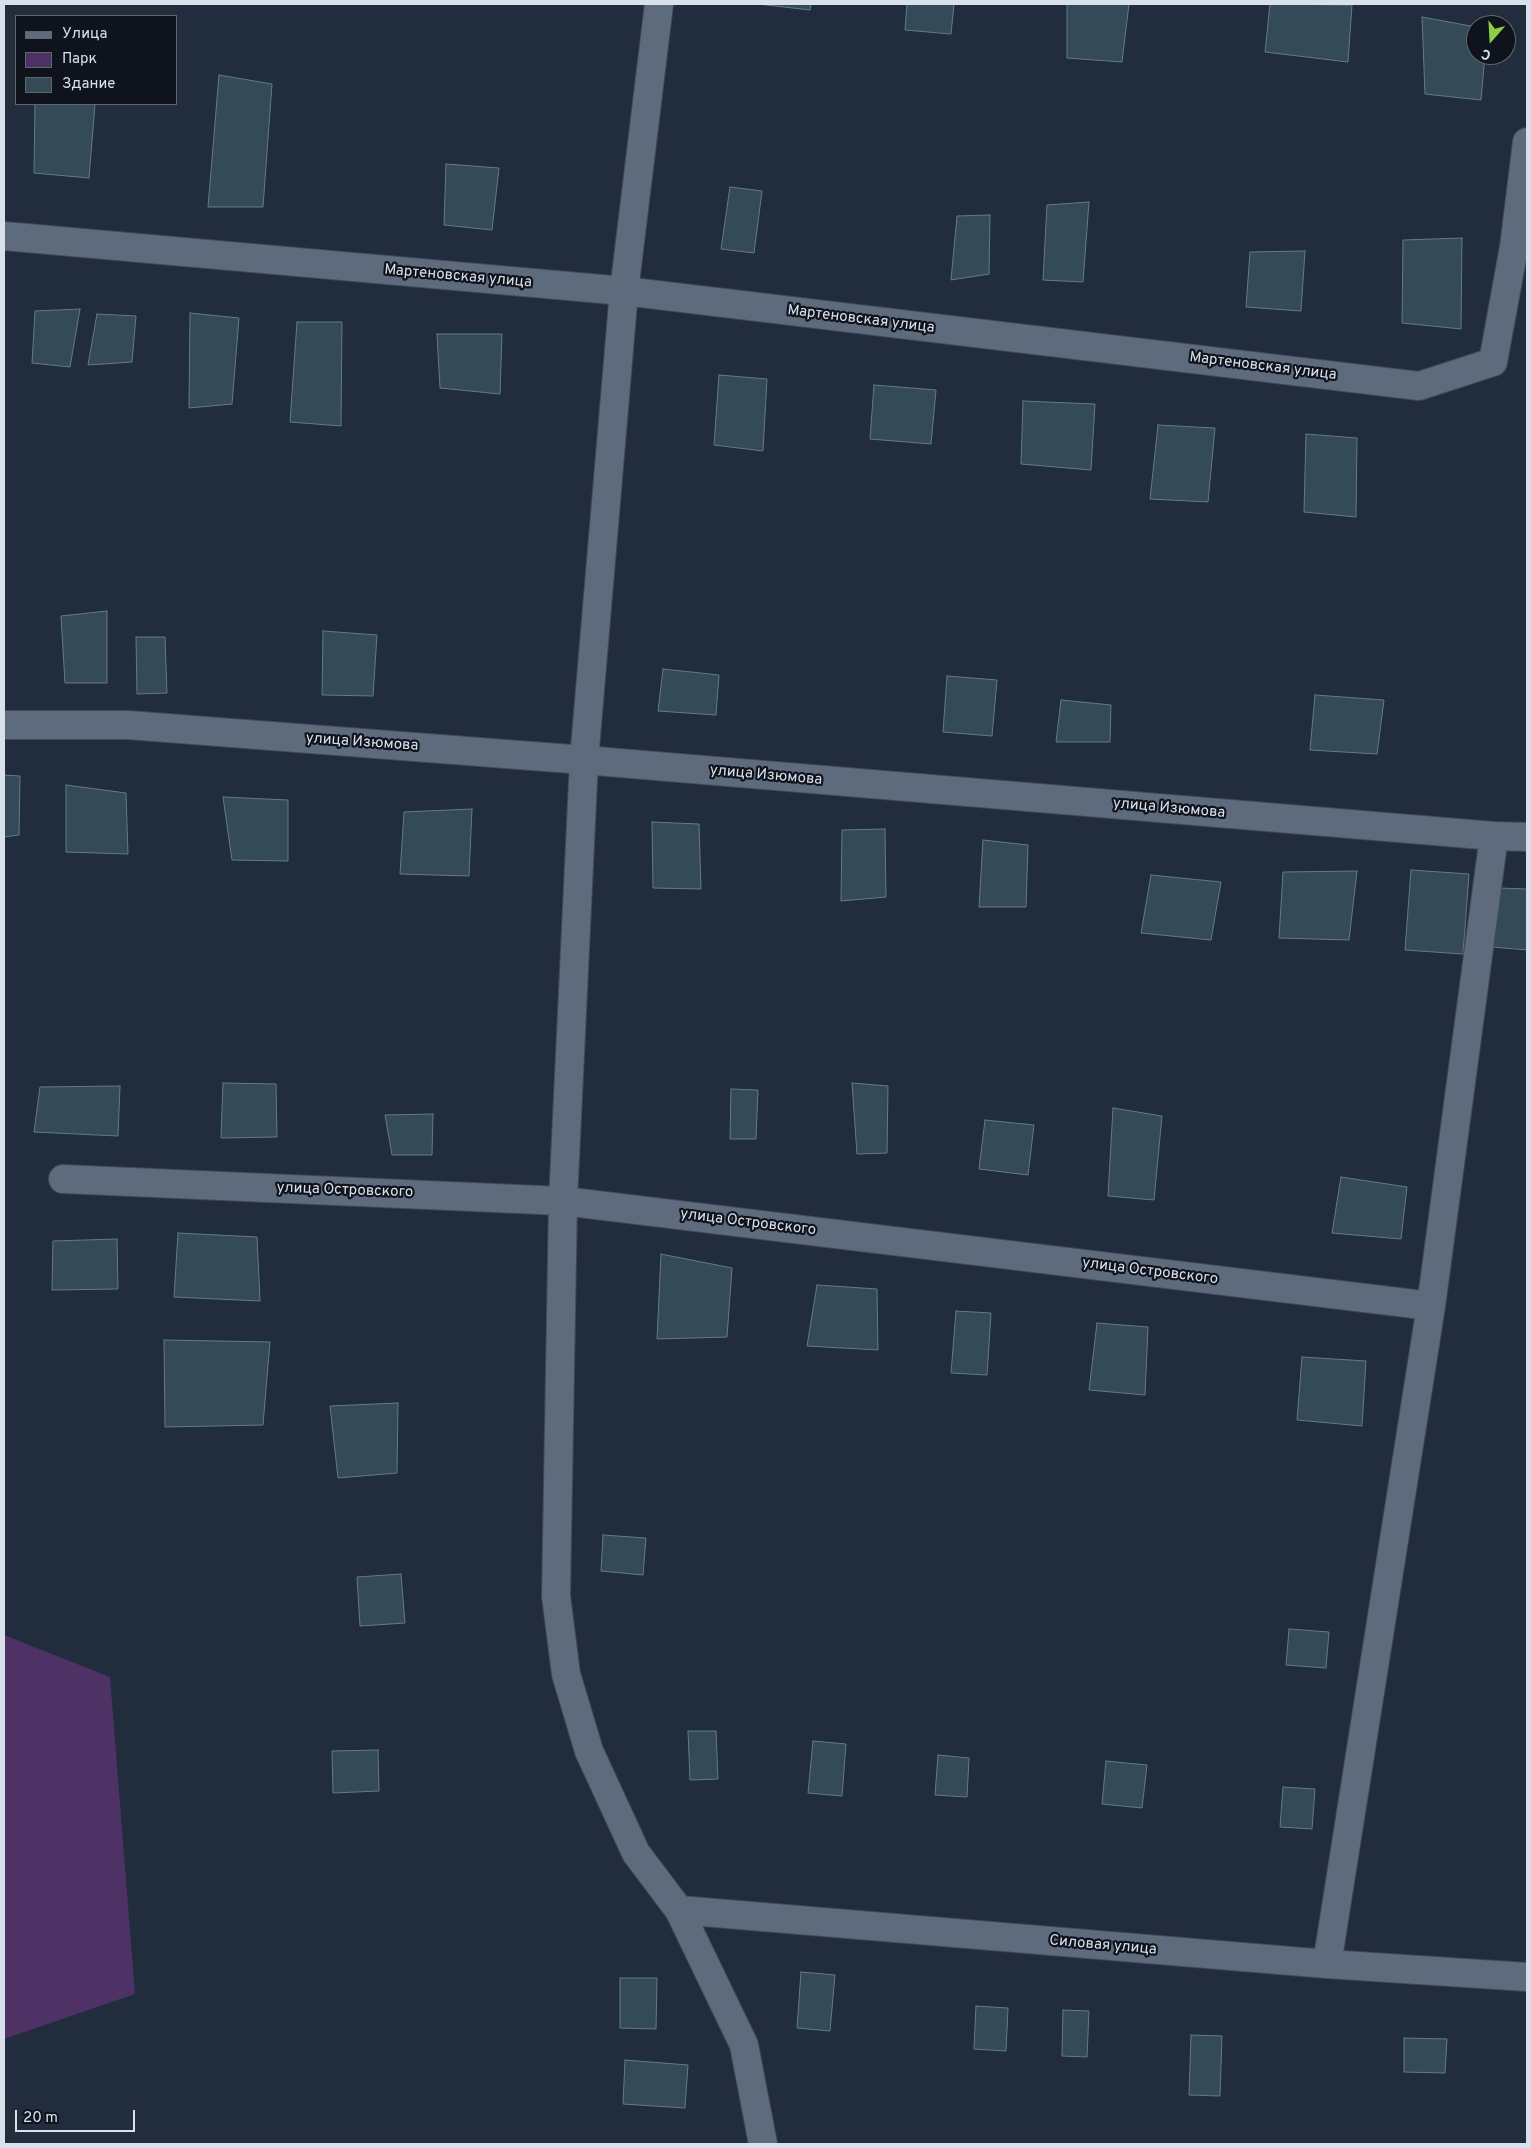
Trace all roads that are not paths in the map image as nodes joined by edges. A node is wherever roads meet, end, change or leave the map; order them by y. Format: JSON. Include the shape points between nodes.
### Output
{"nodes":[{"id":1,"x":658,"y":4,"type":"edge"},
{"id":2,"x":1527,"y":142,"type":"edge"},
{"id":3,"x":4,"y":236,"type":"edge"},
{"id":4,"x":624,"y":291,"type":"junction"},
{"id":5,"x":4,"y":724,"type":"edge"},
{"id":6,"x":584,"y":760,"type":"junction"},
{"id":7,"x":1494,"y":836,"type":"junction"},
{"id":8,"x":1527,"y":837,"type":"edge"},
{"id":9,"x":63,"y":1179,"type":"dead end"},
{"id":10,"x":563,"y":1201,"type":"junction"},
{"id":11,"x":1431,"y":1306,"type":"junction"},
{"id":12,"x":679,"y":1910,"type":"junction"},
{"id":13,"x":1328,"y":1964,"type":"junction"},
{"id":14,"x":1527,"y":1977,"type":"edge"},
{"id":15,"x":763,"y":2144,"type":"edge"}],
"edges":[{"from":1,"to":4,"type":"street"},
{"from":2,"to":4,"type":"street","name":"Мартеновская улица","via":[[1514,247],[1492,362],[1419,386]]},
{"from":3,"to":4,"type":"street","name":"Мартеновская улица"},
{"from":4,"to":6,"type":"street"},
{"from":5,"to":6,"type":"street","name":"улица Изюмова","via":[[128,724]]},
{"from":6,"to":7,"type":"street","name":"улица Изюмова"},
{"from":6,"to":10,"type":"street"},
{"from":7,"to":8,"type":"street","name":"улица Изюмова"},
{"from":7,"to":11,"type":"street"},
{"from":9,"to":10,"type":"street","name":"улица Островского"},
{"from":10,"to":11,"type":"street","name":"улица Островского"},
{"from":10,"to":12,"type":"street","via":[[556,1596],[566,1674],[589,1751],[636,1853]]},
{"from":11,"to":13,"type":"street"},
{"from":12,"to":13,"type":"street","name":"Силовая улица"},
{"from":12,"to":15,"type":"street","via":[[744,2045]]},
{"from":13,"to":14,"type":"street","name":"Силовая улица"}]}
